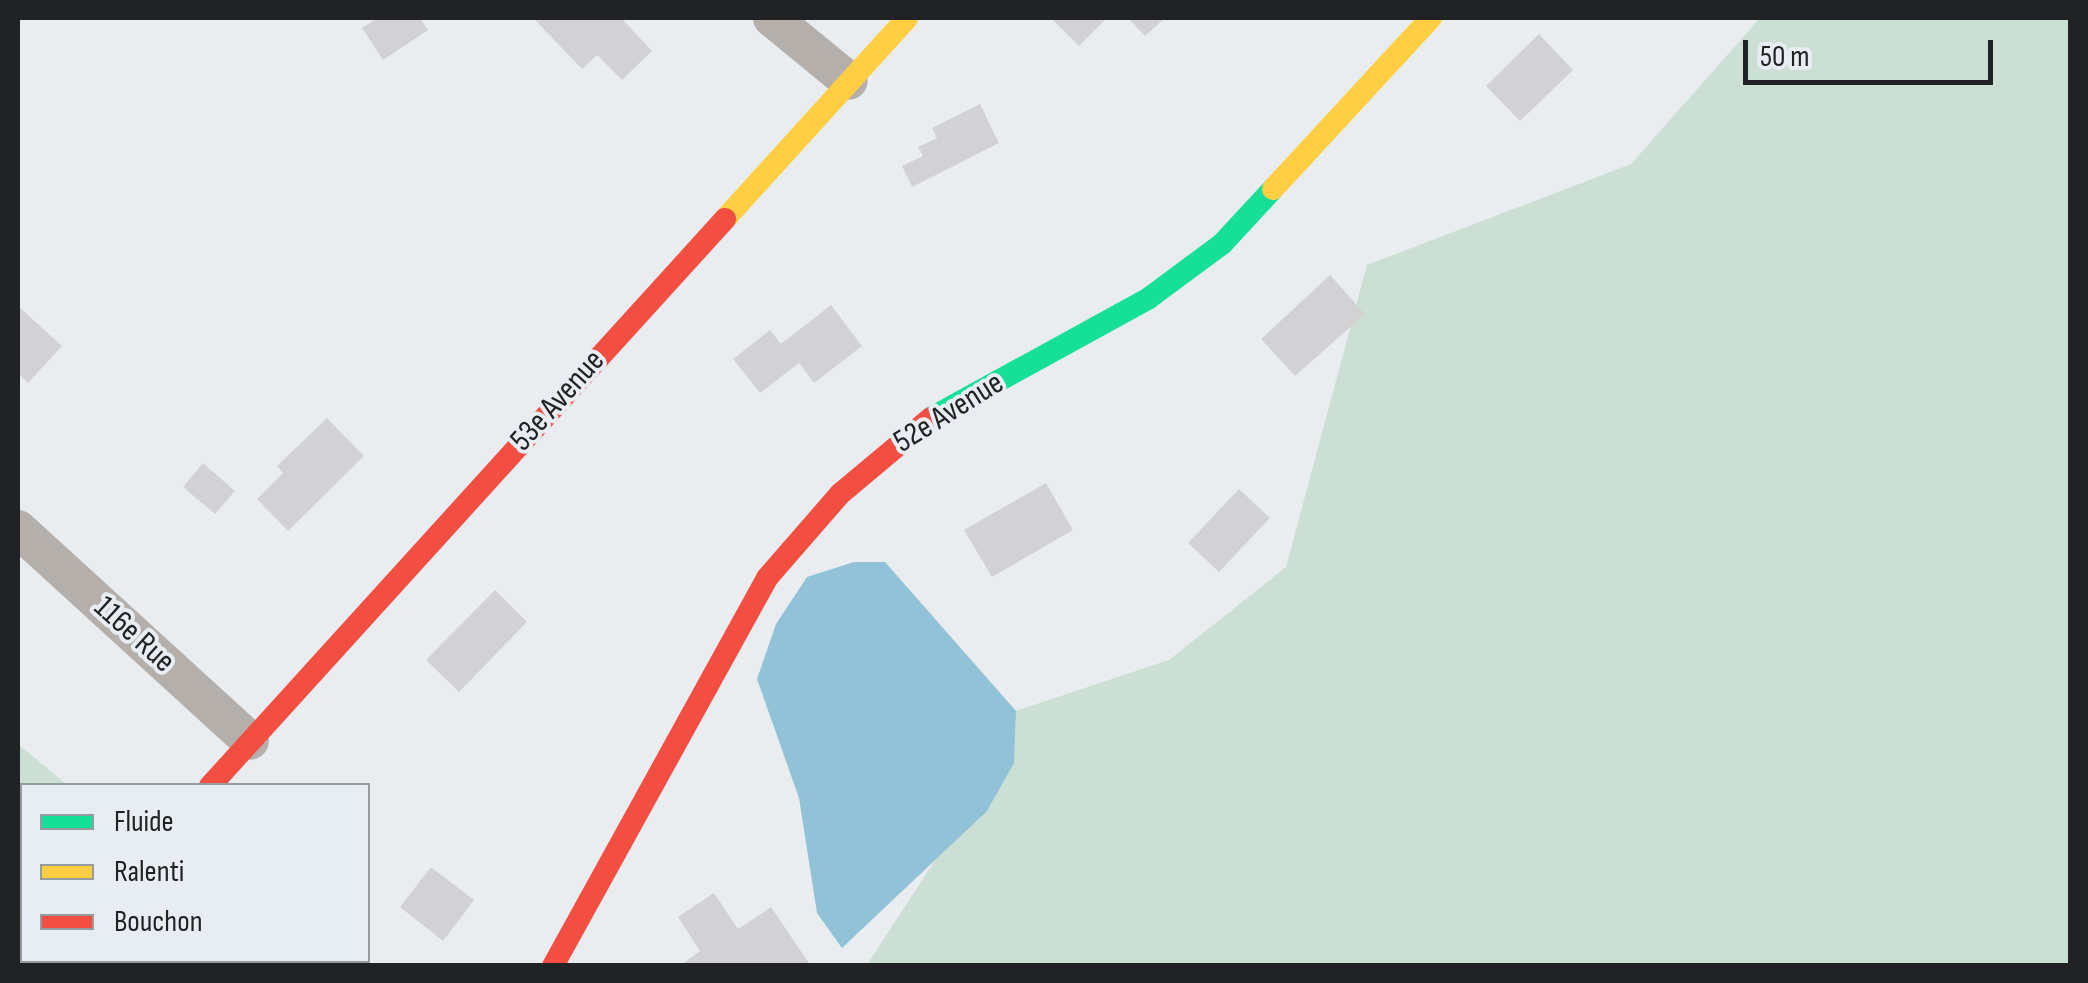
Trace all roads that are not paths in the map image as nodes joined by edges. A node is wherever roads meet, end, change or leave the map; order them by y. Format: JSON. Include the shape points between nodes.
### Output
{"nodes":[{"id":1,"x":772,"y":18,"type":"edge"},
{"id":2,"x":907,"y":18,"type":"edge"},
{"id":3,"x":1431,"y":18,"type":"edge"},
{"id":4,"x":849,"y":80,"type":"junction"},
{"id":5,"x":18,"y":529,"type":"edge"},
{"id":6,"x":250,"y":740,"type":"junction"},
{"id":7,"x":213,"y":783,"type":"edge"},
{"id":8,"x":553,"y":966,"type":"edge"}],
"edges":[{"from":1,"to":4,"type":"street"},
{"from":2,"to":4,"type":"street","name":"53e Avenue"},
{"from":3,"to":8,"type":"street","name":"52e Avenue","via":[[1222,244],[1149,298],[915,427],[840,494],[767,578]]},
{"from":4,"to":6,"type":"street","name":"53e Avenue"},
{"from":5,"to":6,"type":"street","name":"116e Rue"},
{"from":6,"to":7,"type":"street","name":"53e Avenue"}]}
